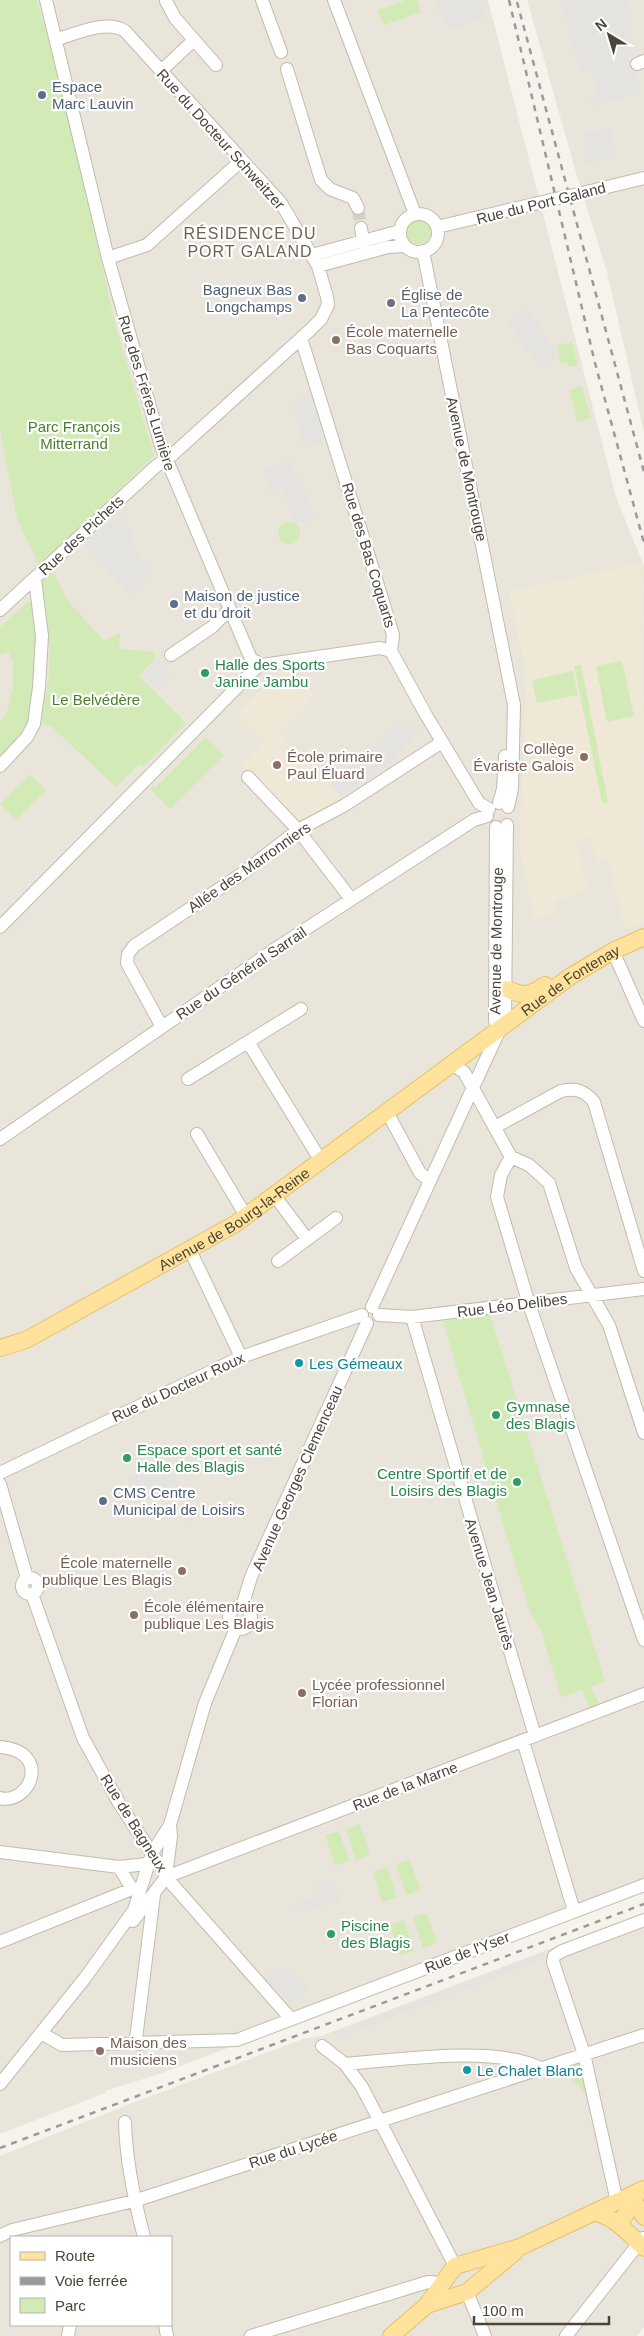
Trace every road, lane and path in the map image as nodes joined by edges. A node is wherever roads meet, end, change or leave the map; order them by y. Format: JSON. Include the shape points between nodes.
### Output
{"nodes":[{"id":1,"x":46,"y":0,"type":"edge"},
{"id":2,"x":262,"y":0,"type":"edge"},
{"id":3,"x":334,"y":0,"type":"edge"},
{"id":4,"x":166,"y":1,"type":"dead end"},
{"id":5,"x":56,"y":40,"type":"junction"},
{"id":6,"x":194,"y":40,"type":"junction"},
{"id":7,"x":281,"y":52,"type":"dead end"},
{"id":8,"x":216,"y":65,"type":"dead end"},
{"id":9,"x":287,"y":69,"type":"dead end"},
{"id":10,"x":160,"y":71,"type":"junction"},
{"id":11,"x":242,"y":160,"type":"junction"},
{"id":12,"x":644,"y":178,"type":"edge"},
{"id":13,"x":358,"y":208,"type":"tunnel mouth"},
{"id":14,"x":415,"y":214,"type":"junction"},
{"id":15,"x":437,"y":227,"type":"junction"},
{"id":16,"x":361,"y":228,"type":"tunnel mouth"},
{"id":17,"x":400,"y":231,"type":"junction"},
{"id":18,"x":363,"y":242,"type":"junction"},
{"id":19,"x":405,"y":246,"type":"junction"},
{"id":20,"x":423,"y":251,"type":"junction"},
{"id":21,"x":108,"y":258,"type":"junction"},
{"id":22,"x":315,"y":260,"type":"junction"},
{"id":23,"x":321,"y":319,"type":"joint"},
{"id":24,"x":302,"y":338,"type":"junction"},
{"id":25,"x":166,"y":459,"type":"junction"},
{"id":26,"x":34,"y":579,"type":"junction"},
{"id":27,"x":230,"y":609,"type":"junction"},
{"id":28,"x":0,"y":610,"type":"edge"},
{"id":29,"x":391,"y":650,"type":"junction"},
{"id":30,"x":172,"y":656,"type":"dead end"},
{"id":31,"x":259,"y":665,"type":"junction"},
{"id":32,"x":442,"y":742,"type":"junction"},
{"id":33,"x":0,"y":766,"type":"edge"},
{"id":34,"x":248,"y":777,"type":"dead end"},
{"id":35,"x":496,"y":809,"type":"junction"},
{"id":36,"x":502,"y":826,"type":"junction"},
{"id":37,"x":298,"y":830,"type":"junction"},
{"id":38,"x":351,"y":898,"type":"junction"},
{"id":39,"x":0,"y":927,"type":"edge"},
{"id":40,"x":644,"y":937,"type":"edge"},
{"id":41,"x":612,"y":951,"type":"junction"},
{"id":42,"x":571,"y":976,"type":"junction"},
{"id":43,"x":507,"y":989,"type":"junction"},
{"id":44,"x":301,"y":1009,"type":"dead end"},
{"id":45,"x":644,"y":1021,"type":"edge"},
{"id":46,"x":162,"y":1027,"type":"junction"},
{"id":47,"x":500,"y":1028,"type":"junction"},
{"id":48,"x":248,"y":1042,"type":"junction"},
{"id":49,"x":451,"y":1064,"type":"junction"},
{"id":50,"x":188,"y":1079,"type":"dead end"},
{"id":51,"x":472,"y":1087,"type":"junction"},
{"id":52,"x":387,"y":1112,"type":"junction"},
{"id":53,"x":495,"y":1127,"type":"junction"},
{"id":54,"x":197,"y":1134,"type":"dead end"},
{"id":55,"x":0,"y":1139,"type":"edge"},
{"id":56,"x":511,"y":1157,"type":"junction"},
{"id":57,"x":321,"y":1161,"type":"junction"},
{"id":58,"x":430,"y":1180,"type":"junction"},
{"id":59,"x":274,"y":1195,"type":"junction"},
{"id":60,"x":246,"y":1216,"type":"junction"},
{"id":61,"x":336,"y":1218,"type":"dead end"},
{"id":62,"x":307,"y":1239,"type":"junction"},
{"id":63,"x":190,"y":1250,"type":"junction"},
{"id":64,"x":278,"y":1261,"type":"dead end"},
{"id":65,"x":644,"y":1271,"type":"edge"},
{"id":66,"x":644,"y":1289,"type":"edge"},
{"id":67,"x":592,"y":1295,"type":"junction"},
{"id":68,"x":528,"y":1304,"type":"junction"},
{"id":69,"x":376,"y":1311,"type":"junction"},
{"id":70,"x":412,"y":1317,"type":"junction"},
{"id":71,"x":364,"y":1319,"type":"junction"},
{"id":72,"x":0,"y":1348,"type":"edge"},
{"id":73,"x":241,"y":1357,"type":"junction"},
{"id":74,"x":644,"y":1433,"type":"edge"},
{"id":75,"x":0,"y":1473,"type":"edge"},
{"id":76,"x":0,"y":1484,"type":"edge"},
{"id":77,"x":644,"y":1640,"type":"edge"},
{"id":78,"x":644,"y":1694,"type":"edge"},
{"id":79,"x":529,"y":1738,"type":"junction"},
{"id":80,"x":0,"y":1747,"type":"edge"},
{"id":81,"x":0,"y":1798,"type":"edge"},
{"id":82,"x":170,"y":1825,"type":"junction"},
{"id":83,"x":143,"y":1840,"type":"junction"},
{"id":84,"x":160,"y":1840,"type":"junction"},
{"id":85,"x":0,"y":1852,"type":"edge"},
{"id":86,"x":153,"y":1860,"type":"junction"},
{"id":87,"x":119,"y":1867,"type":"junction"},
{"id":88,"x":644,"y":1884,"type":"edge"},
{"id":89,"x":139,"y":1885,"type":"junction"},
{"id":90,"x":160,"y":1886,"type":"junction"},
{"id":91,"x":149,"y":1908,"type":"junction"},
{"id":92,"x":574,"y":1911,"type":"junction"},
{"id":93,"x":644,"y":1920,"type":"edge"},
{"id":94,"x":0,"y":1942,"type":"edge"},
{"id":95,"x":94,"y":1966,"type":"junction"},
{"id":96,"x":291,"y":2019,"type":"junction"},
{"id":97,"x":42,"y":2032,"type":"junction"},
{"id":98,"x":644,"y":2035,"type":"edge"},
{"id":99,"x":139,"y":2044,"type":"junction"},
{"id":100,"x":322,"y":2046,"type":"dead end"},
{"id":101,"x":584,"y":2054,"type":"junction"},
{"id":102,"x":346,"y":2064,"type":"junction"},
{"id":103,"x":541,"y":2068,"type":"junction"},
{"id":104,"x":0,"y":2084,"type":"edge"},
{"id":105,"x":380,"y":2120,"type":"junction"},
{"id":106,"x":125,"y":2122,"type":"dead end"},
{"id":107,"x":631,"y":2197,"type":"edge"},
{"id":108,"x":134,"y":2200,"type":"junction"},
{"id":109,"x":597,"y":2213,"type":"junction"},
{"id":110,"x":644,"y":2217,"type":"edge"},
{"id":111,"x":644,"y":2223,"type":"edge"},
{"id":112,"x":620,"y":2224,"type":"junction"},
{"id":113,"x":0,"y":2236,"type":"edge"},
{"id":114,"x":144,"y":2236,"type":"edge"},
{"id":115,"x":642,"y":2243,"type":"edge"},
{"id":116,"x":520,"y":2247,"type":"junction"},
{"id":117,"x":474,"y":2261,"type":"junction"},
{"id":118,"x":455,"y":2266,"type":"junction"},
{"id":119,"x":482,"y":2279,"type":"junction"},
{"id":120,"x":443,"y":2283,"type":"junction"},
{"id":121,"x":460,"y":2294,"type":"junction"},
{"id":122,"x":426,"y":2305,"type":"junction"},
{"id":123,"x":251,"y":2336,"type":"edge"},
{"id":124,"x":392,"y":2336,"type":"edge"},
{"id":125,"x":485,"y":2336,"type":"edge"},
{"id":126,"x":566,"y":2336,"type":"edge"}],
"edges":[{"from":1,"to":5,"type":"street","name":"Rue des Frères Lumière"},
{"from":2,"to":7,"type":"street"},
{"from":3,"to":14,"type":"street"},
{"from":4,"to":6,"type":"street"},
{"from":5,"to":10,"type":"street","name":"Rue du Docteur Schweitzer","via":[[106,26],[119,27]]},
{"from":5,"to":21,"type":"street","name":"Rue des Frères Lumière"},
{"from":6,"to":8,"type":"street"},
{"from":6,"to":10,"type":"street"},
{"from":9,"to":13,"type":"street","via":[[321,180],[330,189],[353,198]]},
{"from":10,"to":11,"type":"street","name":"Rue du Docteur Schweitzer"},
{"from":11,"to":21,"type":"street","via":[[147,245]]},
{"from":11,"to":22,"type":"street","name":"Rue du Docteur Schweitzer","via":[[281,203]]},
{"from":12,"to":15,"type":"street","name":"Rue du Port Galand","bridge":true},
{"from":14,"to":15,"type":"street","via":[[430,217]]},
{"from":14,"to":17,"type":"street","via":[[403,222]]},
{"from":15,"to":20,"type":"street","via":[[435,244]]},
{"from":16,"to":18,"type":"street"},
{"from":17,"to":18,"type":"street"},
{"from":17,"to":19,"type":"street"},
{"from":18,"to":22,"type":"street"},
{"from":19,"to":20,"type":"street"},
{"from":19,"to":22,"type":"street"},
{"from":20,"to":35,"type":"street","name":"Avenue de Montrouge","via":[[507,664],[510,687],[503,789]]},
{"from":21,"to":25,"type":"street","name":"Rue des Frères Lumière"},
{"from":22,"to":23,"type":"street","name":"Rue du Docteur Schweitzer","via":[[328,305]]},
{"from":23,"to":24,"type":"street","name":"Rue des Pichets"},
{"from":24,"to":25,"type":"street","name":"Rue des Pichets"},
{"from":24,"to":29,"type":"street","name":"Rue des Bas Coquarts","via":[[382,595],[393,635]]},
{"from":25,"to":26,"type":"street","name":"Rue des Pichets"},
{"from":25,"to":27,"type":"street","name":"Rue des Frères Lumière"},
{"from":26,"to":28,"type":"street"},
{"from":26,"to":33,"type":"street","name":"Rue des Pichets","via":[[42,636],[38,704],[27,738]]},
{"from":27,"to":30,"type":"street","via":[[212,627]]},
{"from":27,"to":31,"type":"street","name":"Rue des Frères Lumière","via":[[251,659]]},
{"from":29,"to":31,"type":"street","via":[[380,648]]},
{"from":29,"to":32,"type":"street","name":"Rue des Bas Coquarts"},
{"from":31,"to":39,"type":"street"},
{"from":32,"to":35,"type":"street","name":"Rue des Bas Coquarts","via":[[479,803]]},
{"from":32,"to":37,"type":"street","name":"Allée des Marronniers","via":[[345,805]]},
{"from":34,"to":37,"type":"street"},
{"from":35,"to":36,"type":"street","name":"Rue des Bas Coquarts","via":[[490,823]]},
{"from":35,"to":36,"type":"street","name":"Avenue de Montrouge","via":[[512,815]]},
{"from":35,"to":38,"type":"street","name":"Rue du Général Sarrail"},
{"from":36,"to":43,"type":"street","name":"Avenue de Montrouge"},
{"from":36,"to":47,"type":"street","name":"Avenue de Montrouge","via":[[495,1021]]},
{"from":37,"to":38,"type":"street"},
{"from":37,"to":46,"type":"street","name":"Allée des Marronniers","via":[[240,875],[134,946],[128,954],[127,963]]},
{"from":38,"to":46,"type":"street","name":"Rue du Général Sarrail"},
{"from":40,"to":41,"type":"main road","name":"Rue de Fontenay"},
{"from":41,"to":42,"type":"main road","name":"Rue de Fontenay"},
{"from":41,"to":45,"type":"street"},
{"from":42,"to":43,"type":"main road","via":[[525,996]]},
{"from":42,"to":47,"type":"main road","name":"Rue de Fontenay"},
{"from":43,"to":47,"type":"street","name":"Avenue de Montrouge","via":[[505,1018]]},
{"from":44,"to":48,"type":"street"},
{"from":46,"to":55,"type":"street","name":"Rue du Général Sarrail"},
{"from":47,"to":49,"type":"main road","name":"Avenue de Bourg-la-Reine"},
{"from":47,"to":51,"type":"street"},
{"from":48,"to":50,"type":"street"},
{"from":48,"to":57,"type":"street"},
{"from":49,"to":51,"type":"street","via":[[464,1072]]},
{"from":49,"to":52,"type":"main road","name":"Avenue de Bourg-la-Reine"},
{"from":51,"to":53,"type":"street"},
{"from":51,"to":58,"type":"street"},
{"from":52,"to":57,"type":"main road","name":"Avenue de Bourg-la-Reine"},
{"from":52,"to":58,"type":"street","via":[[420,1173]]},
{"from":53,"to":56,"type":"street"},
{"from":53,"to":65,"type":"street","via":[[561,1091],[573,1088],[587,1093],[594,1102]]},
{"from":54,"to":60,"type":"street"},
{"from":56,"to":67,"type":"street","via":[[529,1165],[548,1183],[576,1268]]},
{"from":56,"to":68,"type":"street","via":[[500,1175],[497,1197]]},
{"from":57,"to":59,"type":"main road","name":"Avenue de Bourg-la-Reine"},
{"from":58,"to":69,"type":"street"},
{"from":59,"to":60,"type":"main road","name":"Avenue de Bourg-la-Reine"},
{"from":59,"to":62,"type":"street"},
{"from":60,"to":63,"type":"main road","name":"Avenue de Bourg-la-Reine"},
{"from":61,"to":62,"type":"street"},
{"from":62,"to":64,"type":"street"},
{"from":63,"to":72,"type":"main road","name":"Avenue de Bourg-la-Reine","via":[[26,1340]]},
{"from":63,"to":73,"type":"street"},
{"from":66,"to":67,"type":"street","name":"Rue Léo Delibes"},
{"from":67,"to":68,"type":"street","name":"Rue Léo Delibes"},
{"from":67,"to":74,"type":"street","via":[[609,1325]]},
{"from":68,"to":70,"type":"street","name":"Rue Léo Delibes"},
{"from":68,"to":77,"type":"street"},
{"from":69,"to":70,"type":"street","name":"Rue Léo Delibes"},
{"from":69,"to":71,"type":"street","via":[[365,1309]]},
{"from":70,"to":79,"type":"street","name":"Avenue Jean Jaurès"},
{"from":71,"to":73,"type":"street","name":"Rue du Docteur Roux"},
{"from":71,"to":82,"type":"street","name":"Avenue Georges Clemenceau","via":[[251,1577],[242,1607],[248,1610],[250,1620],[246,1626],[236,1628],[205,1703]]},
{"from":73,"to":75,"type":"street","name":"Rue du Docteur Roux"},
{"from":76,"to":83,"type":"street","name":"Rue de Bagneux","via":[[27,1578],[22,1587],[34,1598],[82,1738]]},
{"from":78,"to":79,"type":"street","name":"Rue de la Marne"},
{"from":79,"to":90,"type":"street","name":"Rue de la Marne"},
{"from":79,"to":92,"type":"street","name":"Avenue Jean Jaurès"},
{"from":80,"to":81,"type":"street","via":[[20,1750],[30,1762],[32,1773],[28,1785],[18,1796],[6,1800]]},
{"from":82,"to":84,"type":"street"},
{"from":82,"to":90,"type":"street","via":[[171,1836]]},
{"from":83,"to":84,"type":"street"},
{"from":83,"to":86,"type":"street","name":"Rue de Bagneux"},
{"from":84,"to":86,"type":"street"},
{"from":85,"to":87,"type":"street"},
{"from":86,"to":87,"type":"street"},
{"from":86,"to":89,"type":"street"},
{"from":86,"to":90,"type":"street","name":"Rue de Bagneux"},
{"from":87,"to":89,"type":"street"},
{"from":88,"to":92,"type":"street","name":"Rue de l'Yser"},
{"from":89,"to":90,"type":"street"},
{"from":89,"to":94,"type":"street"},
{"from":89,"to":95,"type":"street","via":[[134,1910]]},
{"from":90,"to":91,"type":"street"},
{"from":90,"to":96,"type":"street","name":"Rue de Bagneux"},
{"from":91,"to":95,"type":"street"},
{"from":91,"to":99,"type":"street","via":[[136,2039]]},
{"from":92,"to":96,"type":"street","name":"Rue de l'Yser"},
{"from":93,"to":101,"type":"street","via":[[562,1950],[554,1956],[553,1962]]},
{"from":95,"to":97,"type":"street"},
{"from":96,"to":99,"type":"street","name":"Rue de l'Yser","via":[[236,2040]]},
{"from":97,"to":99,"type":"street","name":"Rue de l'Yser","via":[[58,2043]]},
{"from":97,"to":104,"type":"street"},
{"from":98,"to":101,"type":"street","name":"Rue du Lycée"},
{"from":100,"to":102,"type":"street"},
{"from":101,"to":103,"type":"street","name":"Rue du Lycée"},
{"from":101,"to":107,"type":"street"},
{"from":102,"to":103,"type":"street","via":[[486,2055],[526,2061]]},
{"from":102,"to":105,"type":"street"},
{"from":103,"to":105,"type":"street","name":"Rue du Lycée"},
{"from":105,"to":108,"type":"street","name":"Rue du Lycée"},
{"from":105,"to":118,"type":"street"},
{"from":106,"to":108,"type":"street"},
{"from":107,"to":109,"type":"main road"},
{"from":107,"to":110,"type":"main road"},
{"from":107,"to":112,"type":"main road"},
{"from":108,"to":113,"type":"street","name":"Rue du Lycée","via":[[12,2230]]},
{"from":108,"to":114,"type":"street"},
{"from":109,"to":112,"type":"main road"},
{"from":109,"to":116,"type":"main road"},
{"from":111,"to":115,"type":"main road"},
{"from":112,"to":115,"type":"main road"},
{"from":115,"to":126,"type":"street"},
{"from":116,"to":117,"type":"main road"},
{"from":116,"to":119,"type":"main road"},
{"from":117,"to":118,"type":"main road"},
{"from":117,"to":119,"type":"main road"},
{"from":118,"to":120,"type":"main road"},
{"from":119,"to":121,"type":"main road"},
{"from":120,"to":121,"type":"main road"},
{"from":120,"to":122,"type":"main road"},
{"from":120,"to":123,"type":"street","via":[[428,2282]]},
{"from":121,"to":122,"type":"main road"},
{"from":121,"to":125,"type":"street"},
{"from":122,"to":124,"type":"main road"}]}
